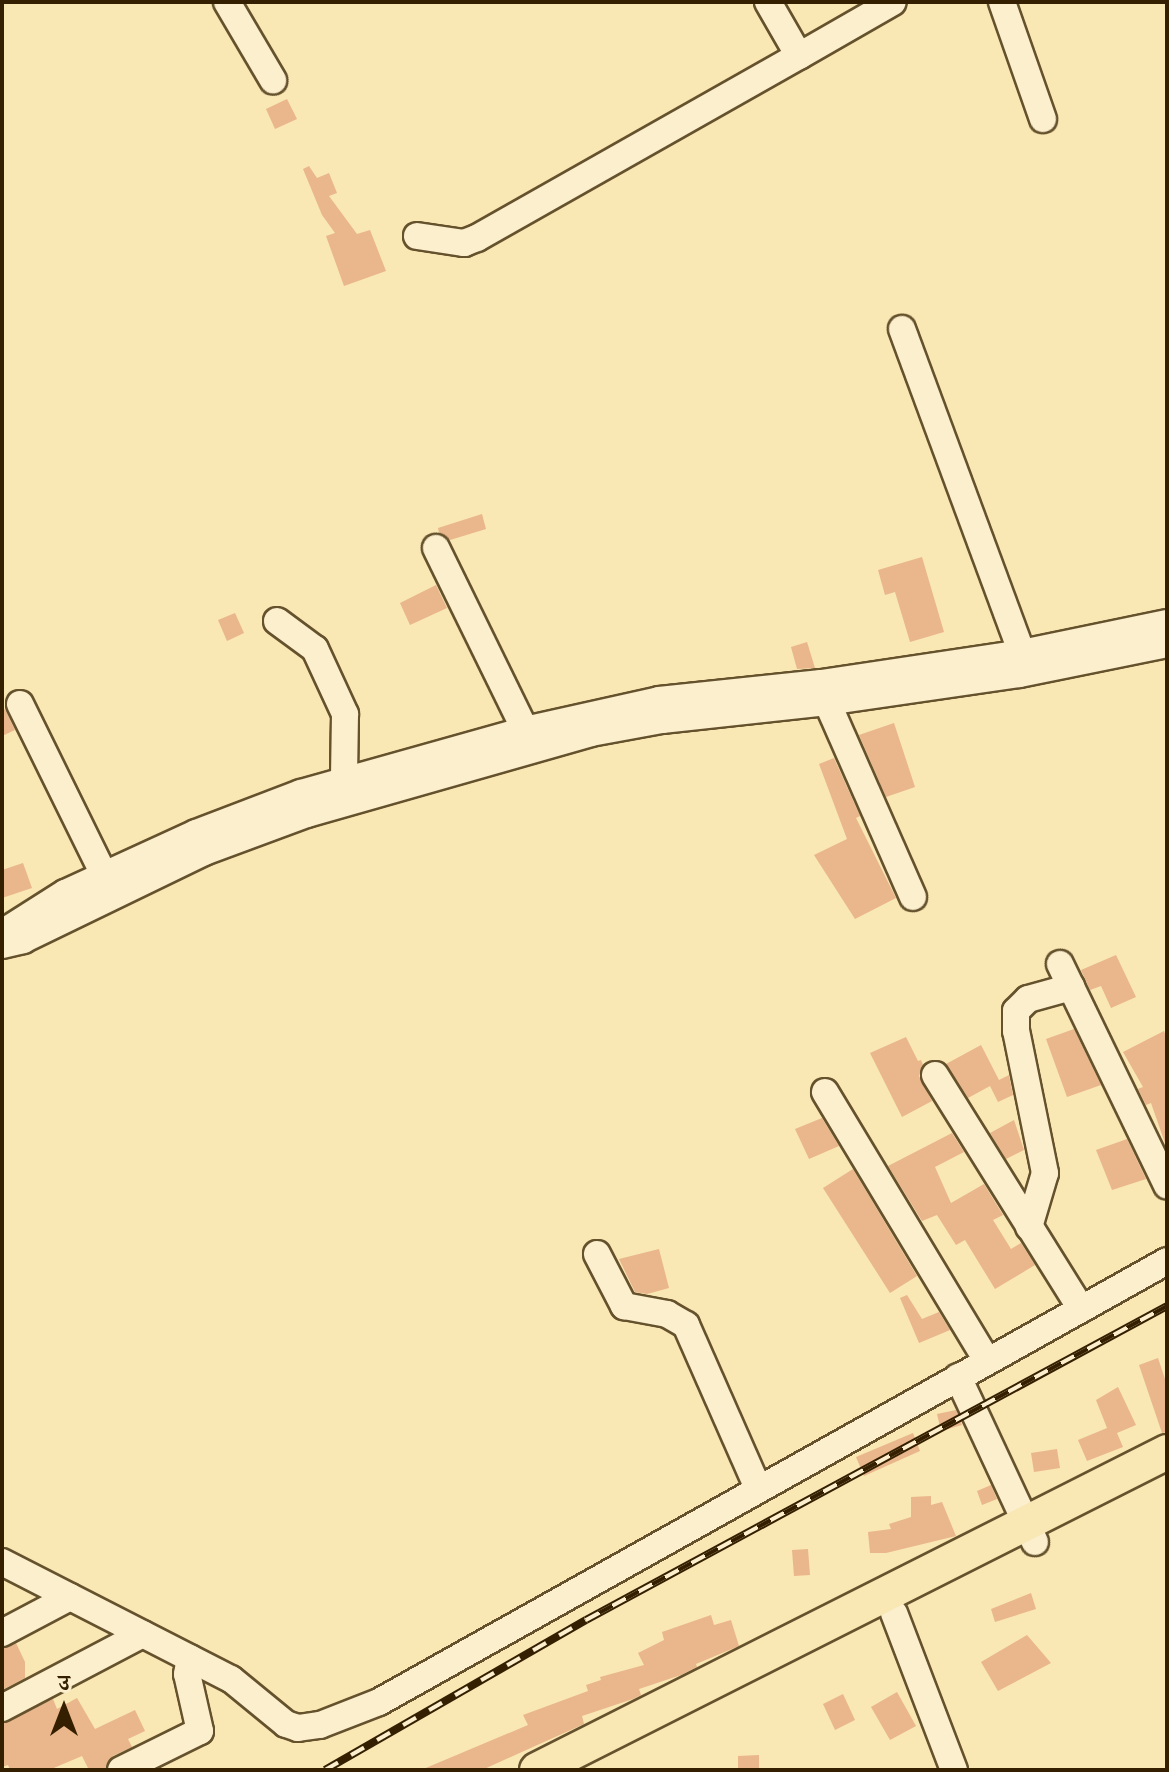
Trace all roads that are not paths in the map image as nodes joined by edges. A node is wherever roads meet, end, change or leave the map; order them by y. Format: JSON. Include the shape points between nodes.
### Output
{"nodes":[{"id":1,"x":227,"y":2,"type":"edge"},
{"id":2,"x":768,"y":2,"type":"edge"},
{"id":3,"x":893,"y":2,"type":"edge"},
{"id":4,"x":1002,"y":2,"type":"edge"},
{"id":5,"x":799,"y":56,"type":"junction"},
{"id":6,"x":273,"y":80,"type":"dead end"},
{"id":7,"x":1043,"y":119,"type":"dead end"},
{"id":8,"x":417,"y":236,"type":"dead end"},
{"id":9,"x":902,"y":329,"type":"dead end"},
{"id":10,"x":436,"y":548,"type":"dead end"},
{"id":11,"x":277,"y":621,"type":"dead end"},
{"id":12,"x":1167,"y":623,"type":"edge"},
{"id":13,"x":1167,"y":644,"type":"edge"},
{"id":14,"x":1022,"y":653,"type":"junction"},
{"id":15,"x":827,"y":702,"type":"junction"},
{"id":16,"x":20,"y":704,"type":"dead end"},
{"id":17,"x":525,"y":730,"type":"junction"},
{"id":18,"x":344,"y":781,"type":"junction"},
{"id":19,"x":104,"y":875,"type":"junction"},
{"id":20,"x":913,"y":897,"type":"dead end"},
{"id":21,"x":2,"y":933,"type":"edge"},
{"id":22,"x":2,"y":945,"type":"edge"},
{"id":23,"x":935,"y":1075,"type":"dead end"},
{"id":24,"x":825,"y":1092,"type":"dead end"},
{"id":25,"x":1167,"y":1185,"type":"edge"},
{"id":26,"x":1029,"y":1227,"type":"junction"},
{"id":27,"x":597,"y":1254,"type":"dead end"},
{"id":28,"x":1167,"y":1261,"type":"edge"},
{"id":29,"x":1081,"y":1309,"type":"junction"},
{"id":30,"x":987,"y":1361,"type":"junction"},
{"id":31,"x":958,"y":1377,"type":"junction"},
{"id":32,"x":1167,"y":1452,"type":"edge"},
{"id":33,"x":1167,"y":1475,"type":"edge"},
{"id":34,"x":758,"y":1488,"type":"junction"},
{"id":35,"x":1030,"y":1532,"type":"junction"},
{"id":36,"x":2,"y":1562,"type":"edge"},
{"id":37,"x":70,"y":1597,"type":"junction"},
{"id":38,"x":894,"y":1613,"type":"junction"},
{"id":39,"x":2,"y":1633,"type":"edge"},
{"id":40,"x":143,"y":1634,"type":"junction"},
{"id":41,"x":190,"y":1658,"type":"junction"},
{"id":42,"x":2,"y":1708,"type":"edge"},
{"id":43,"x":121,"y":1770,"type":"edge"},
{"id":44,"x":537,"y":1770,"type":"edge"},
{"id":45,"x":585,"y":1770,"type":"edge"},
{"id":46,"x":954,"y":1770,"type":"edge"}],
"edges":[{"from":1,"to":6,"type":"street"},
{"from":2,"to":5,"type":"street"},
{"from":3,"to":5,"type":"street"},
{"from":4,"to":7,"type":"street"},
{"from":5,"to":8,"type":"street","via":[[477,238],[464,243]]},
{"from":9,"to":14,"type":"street"},
{"from":10,"to":17,"type":"street"},
{"from":11,"to":18,"type":"street","via":[[315,649],[345,714]]},
{"from":12,"to":14,"type":"street"},
{"from":13,"to":15,"type":"street","via":[[1020,674]]},
{"from":14,"to":17,"type":"street","via":[[659,700]]},
{"from":15,"to":20,"type":"street"},
{"from":15,"to":22,"type":"street","via":[[591,733],[307,814],[204,852],[23,940]]},
{"from":16,"to":19,"type":"street"},
{"from":17,"to":18,"type":"street"},
{"from":18,"to":19,"type":"street","via":[[196,833]]},
{"from":19,"to":21,"type":"street"},
{"from":23,"to":26,"type":"street"},
{"from":24,"to":30,"type":"street"},
{"from":25,"to":26,"type":"street","via":[[1066,976],[1016,1011],[1045,1173]]},
{"from":26,"to":29,"type":"street"},
{"from":27,"to":34,"type":"street","via":[[624,1306],[667,1314],[686,1325]]},
{"from":28,"to":29,"type":"street"},
{"from":29,"to":30,"type":"street"},
{"from":30,"to":31,"type":"street"},
{"from":31,"to":34,"type":"street"},
{"from":31,"to":35,"type":"street"},
{"from":32,"to":35,"type":"main road"},
{"from":33,"to":35,"type":"main road"},
{"from":34,"to":41,"type":"street","via":[[379,1702],[309,1727],[286,1724],[231,1679]]},
{"from":35,"to":38,"type":"main road"},
{"from":35,"to":44,"type":"main road"},
{"from":36,"to":37,"type":"street"},
{"from":37,"to":39,"type":"street"},
{"from":37,"to":40,"type":"street"},
{"from":38,"to":45,"type":"main road"},
{"from":38,"to":46,"type":"street"},
{"from":40,"to":41,"type":"street"},
{"from":40,"to":42,"type":"street"},
{"from":41,"to":43,"type":"street","via":[[187,1674],[200,1731]]}]}
